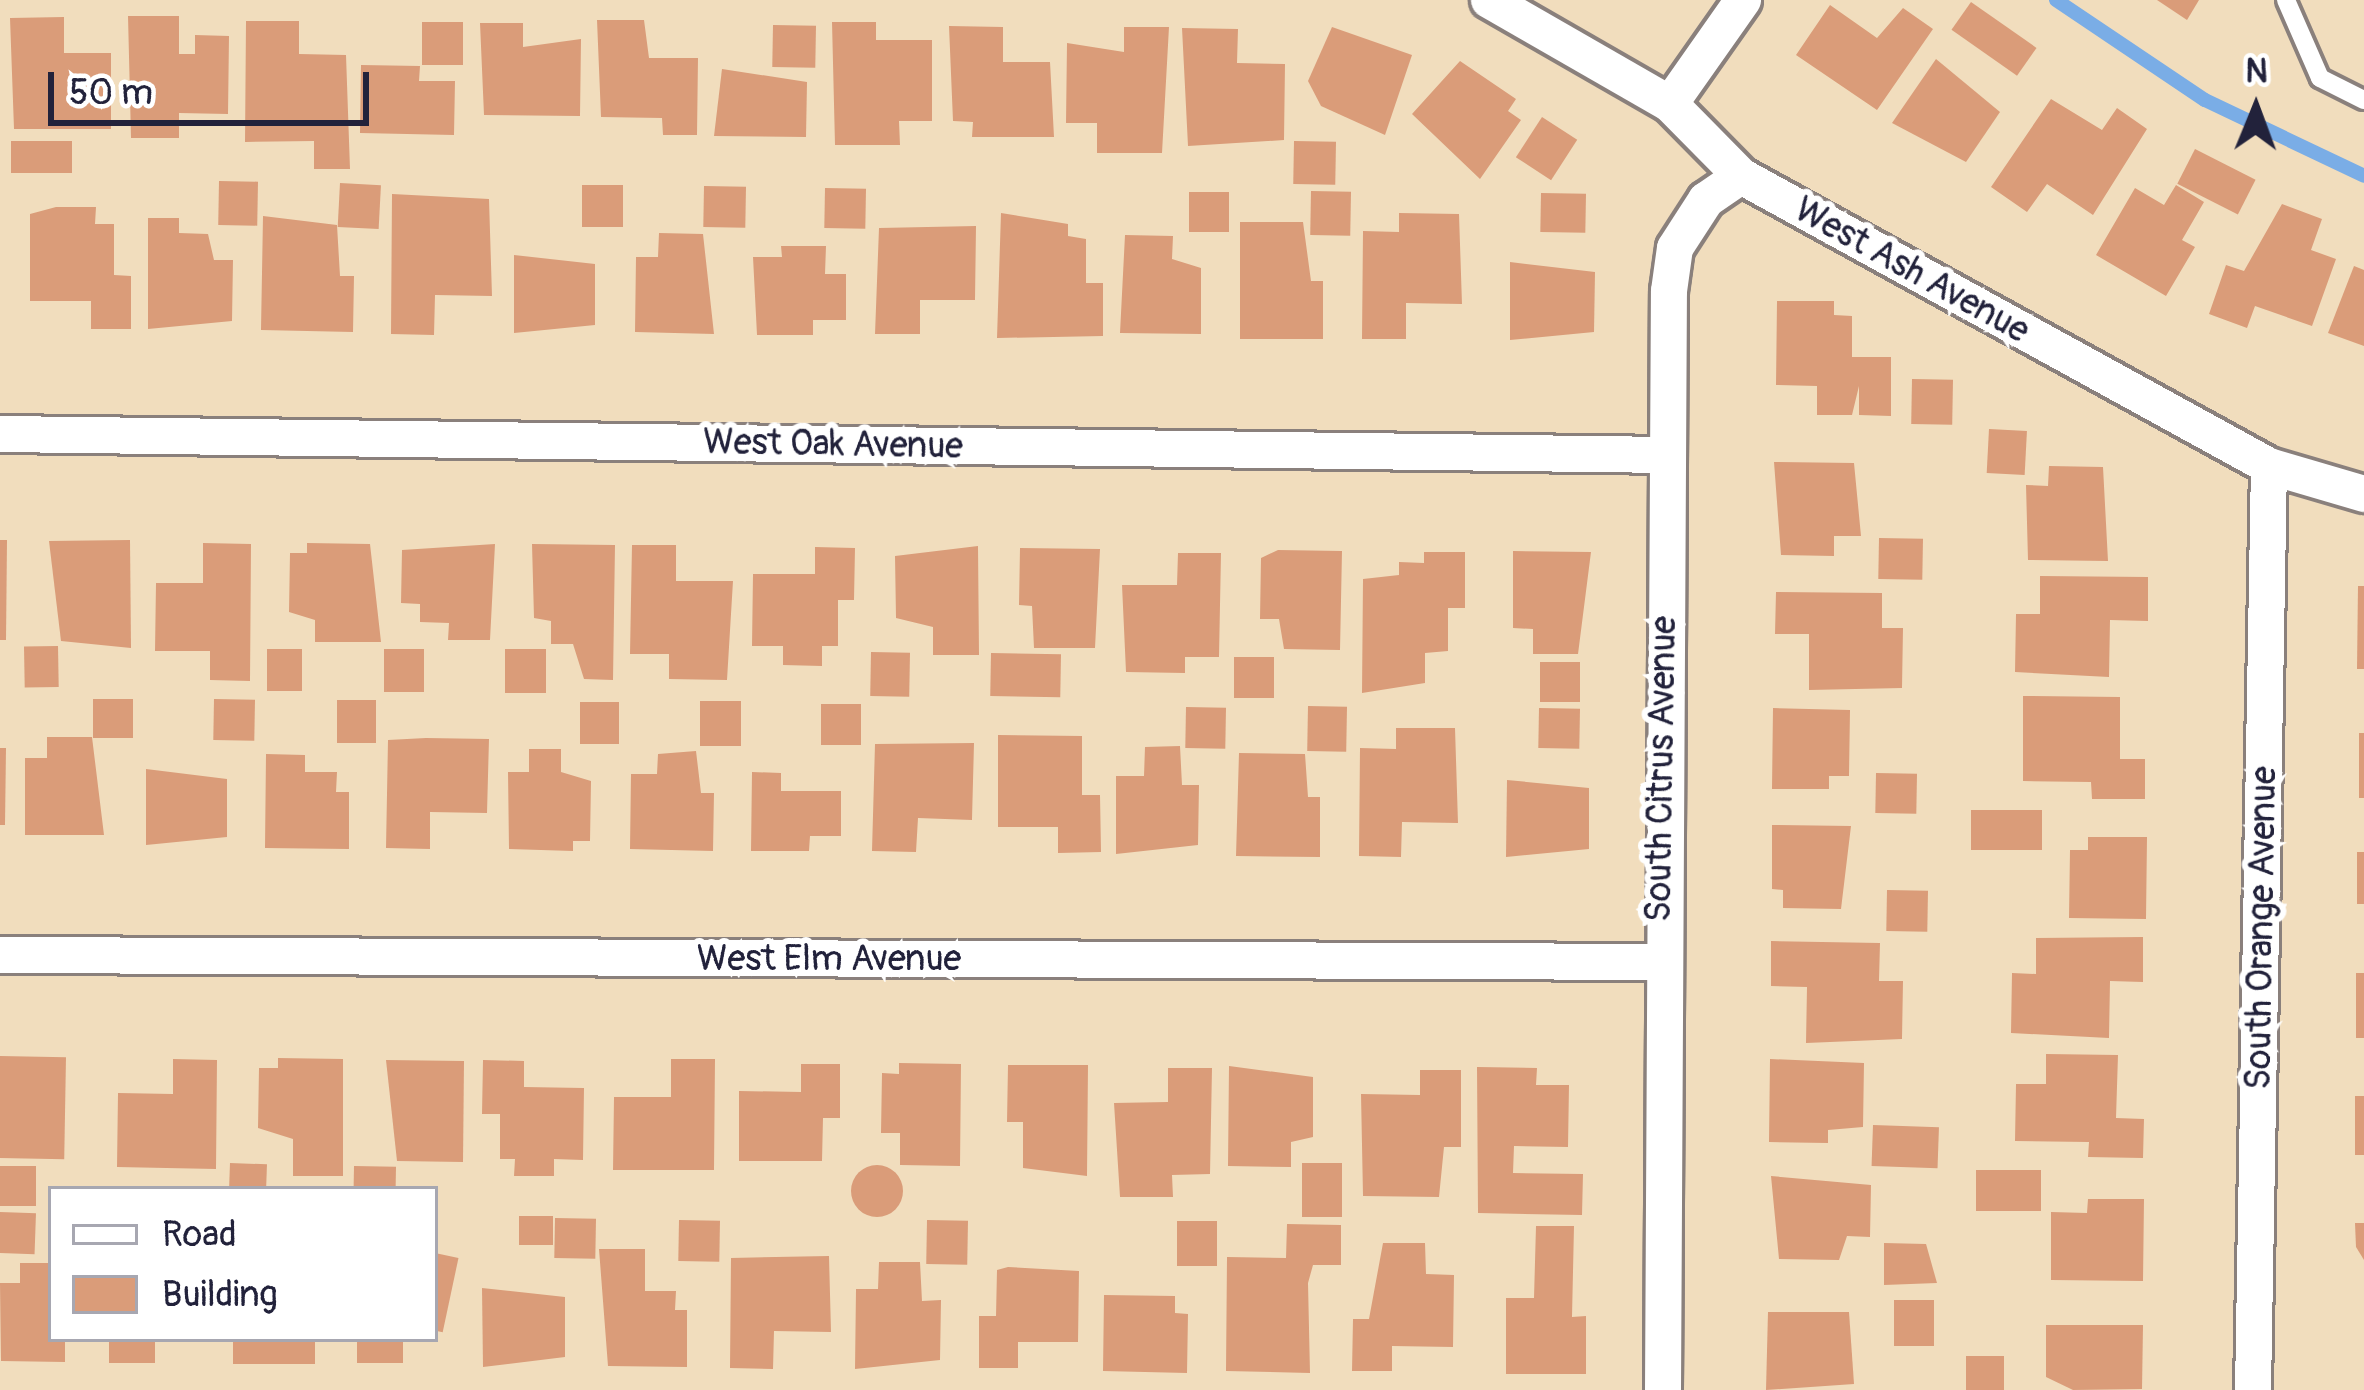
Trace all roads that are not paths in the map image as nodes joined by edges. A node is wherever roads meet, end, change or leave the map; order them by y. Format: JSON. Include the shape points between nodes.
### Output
{"nodes":[{"id":1,"x":1489,"y":0,"type":"edge"},
{"id":2,"x":1743,"y":0,"type":"edge"},
{"id":3,"x":2286,"y":0,"type":"edge"},
{"id":4,"x":2364,"y":100,"type":"edge"},
{"id":5,"x":1670,"y":104,"type":"junction"},
{"id":6,"x":1741,"y":176,"type":"junction"},
{"id":7,"x":0,"y":434,"type":"edge"},
{"id":8,"x":1665,"y":455,"type":"junction"},
{"id":9,"x":2269,"y":466,"type":"junction"},
{"id":10,"x":2364,"y":494,"type":"edge"},
{"id":11,"x":0,"y":955,"type":"edge"},
{"id":12,"x":1658,"y":962,"type":"junction"},
{"id":13,"x":1663,"y":1390,"type":"edge"},
{"id":14,"x":2253,"y":1390,"type":"edge"}],
"edges":[{"from":1,"to":5,"type":"street","name":"West Ash Avenue"},
{"from":2,"to":5,"type":"street"},
{"from":3,"to":4,"type":"lane","via":[[2320,78]]},
{"from":5,"to":6,"type":"street","name":"West Ash Avenue"},
{"from":6,"to":8,"type":"street","name":"South Citrus Avenue","via":[[1706,200],[1675,248]]},
{"from":6,"to":9,"type":"street","name":"West Ash Avenue"},
{"from":7,"to":8,"type":"street","name":"West Oak Avenue"},
{"from":8,"to":12,"type":"street","name":"South Citrus Avenue"},
{"from":9,"to":10,"type":"street","name":"West Ash Avenue"},
{"from":9,"to":14,"type":"street","name":"South Orange Avenue"},
{"from":11,"to":12,"type":"street","name":"West Elm Avenue"},
{"from":12,"to":13,"type":"street","name":"South Citrus Avenue"}]}
